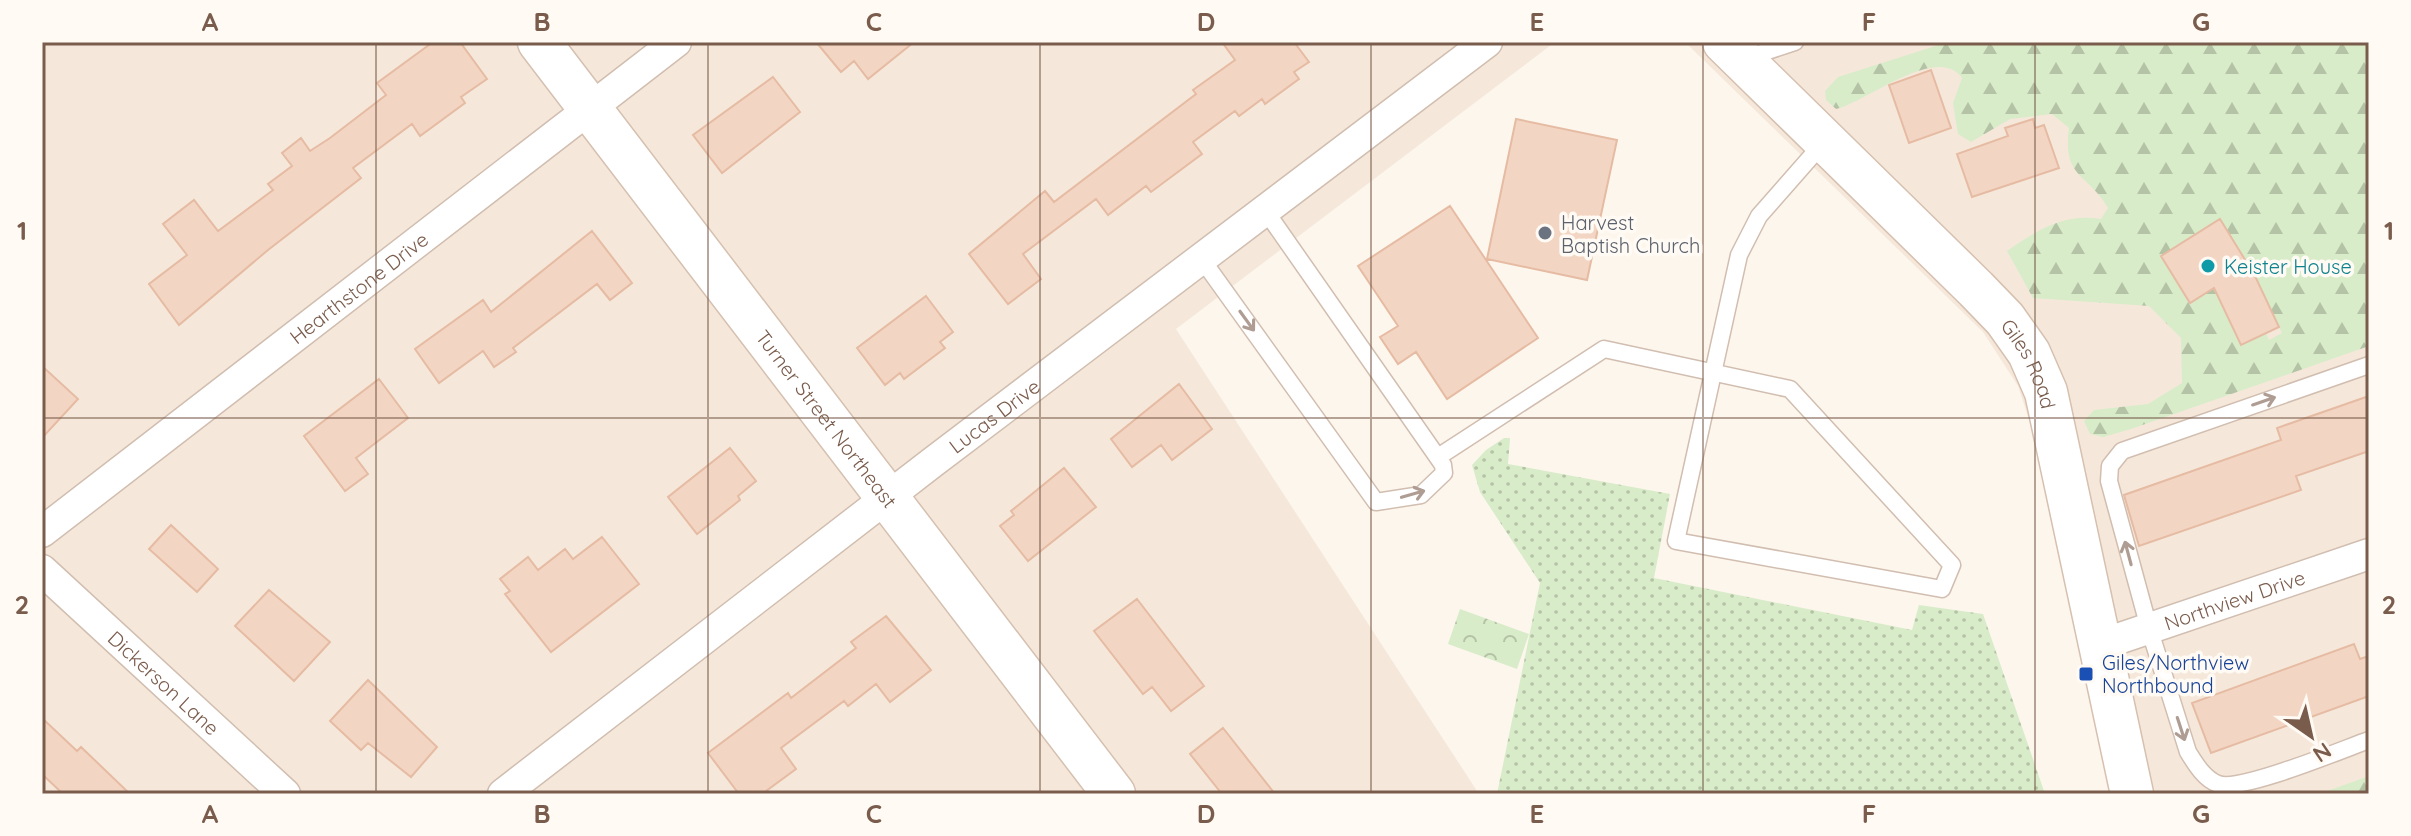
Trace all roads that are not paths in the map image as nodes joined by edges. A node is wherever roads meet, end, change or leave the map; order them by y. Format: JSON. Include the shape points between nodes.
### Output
{"nodes":[{"id":1,"x":539,"y":42,"type":"edge"},
{"id":2,"x":676,"y":42,"type":"edge"},
{"id":3,"x":1487,"y":42,"type":"edge"},
{"id":4,"x":1795,"y":42,"type":"edge"},
{"id":5,"x":1733,"y":51,"type":"edge"},
{"id":6,"x":589,"y":108,"type":"junction"},
{"id":7,"x":1824,"y":142,"type":"junction"},
{"id":8,"x":1265,"y":210,"type":"junction"},
{"id":9,"x":1201,"y":258,"type":"junction"},
{"id":10,"x":2369,"y":365,"type":"edge"},
{"id":11,"x":1714,"y":372,"type":"junction"},
{"id":12,"x":1438,"y":457,"type":"junction"},
{"id":13,"x":887,"y":497,"type":"junction"},
{"id":14,"x":42,"y":532,"type":"edge"},
{"id":15,"x":2369,"y":554,"type":"edge"},
{"id":16,"x":42,"y":570,"type":"edge"},
{"id":17,"x":2149,"y":628,"type":"junction"},
{"id":18,"x":2100,"y":645,"type":"junction"},
{"id":19,"x":2369,"y":740,"type":"edge"},
{"id":20,"x":285,"y":794,"type":"edge"},
{"id":21,"x":503,"y":794,"type":"edge"},
{"id":22,"x":1114,"y":794,"type":"edge"},
{"id":23,"x":2132,"y":794,"type":"edge"}],
"edges":[{"from":1,"to":6,"type":"street","name":"Turner Street Northeast"},
{"from":2,"to":6,"type":"street","name":"Hearthstone Drive"},
{"from":3,"to":8,"type":"street","name":"Lucas Drive"},
{"from":4,"to":5,"type":"lane"},
{"from":5,"to":7,"type":"street","name":"Giles Road"},
{"from":6,"to":13,"type":"street","name":"Turner Street Northeast"},
{"from":6,"to":14,"type":"street","name":"Hearthstone Drive"},
{"from":7,"to":11,"type":"lane","via":[[1759,216],[1739,255]]},
{"from":7,"to":18,"type":"street","name":"Giles Road","via":[[1976,289],[2029,353],[2046,392]]},
{"from":8,"to":9,"type":"street","name":"Lucas Drive"},
{"from":8,"to":12,"type":"lane"},
{"from":9,"to":12,"type":"lane","one_way":true,"via":[[1376,502],[1421,495],[1444,473]]},
{"from":9,"to":13,"type":"street","name":"Lucas Drive"},
{"from":17,"to":10,"type":"lane","one_way":true,"via":[[2109,481],[2116,458],[2122,451]]},
{"from":11,"to":11,"type":"lane","via":[[1790,389],[1952,565],[1942,589],[1676,541]]},
{"from":11,"to":12,"type":"lane","via":[[1604,349]]},
{"from":13,"to":21,"type":"street","name":"Lucas Drive"},
{"from":13,"to":22,"type":"street","name":"Turner Street Northeast"},
{"from":15,"to":17,"type":"street","name":"Northview Drive"},
{"from":16,"to":20,"type":"street","name":"Dickerson Lane"},
{"from":17,"to":18,"type":"street","name":"Northview Drive"},
{"from":17,"to":19,"type":"lane","one_way":true,"via":[[2188,752],[2218,784],[2242,784]]},
{"from":18,"to":23,"type":"street","name":"Giles Road"}]}
